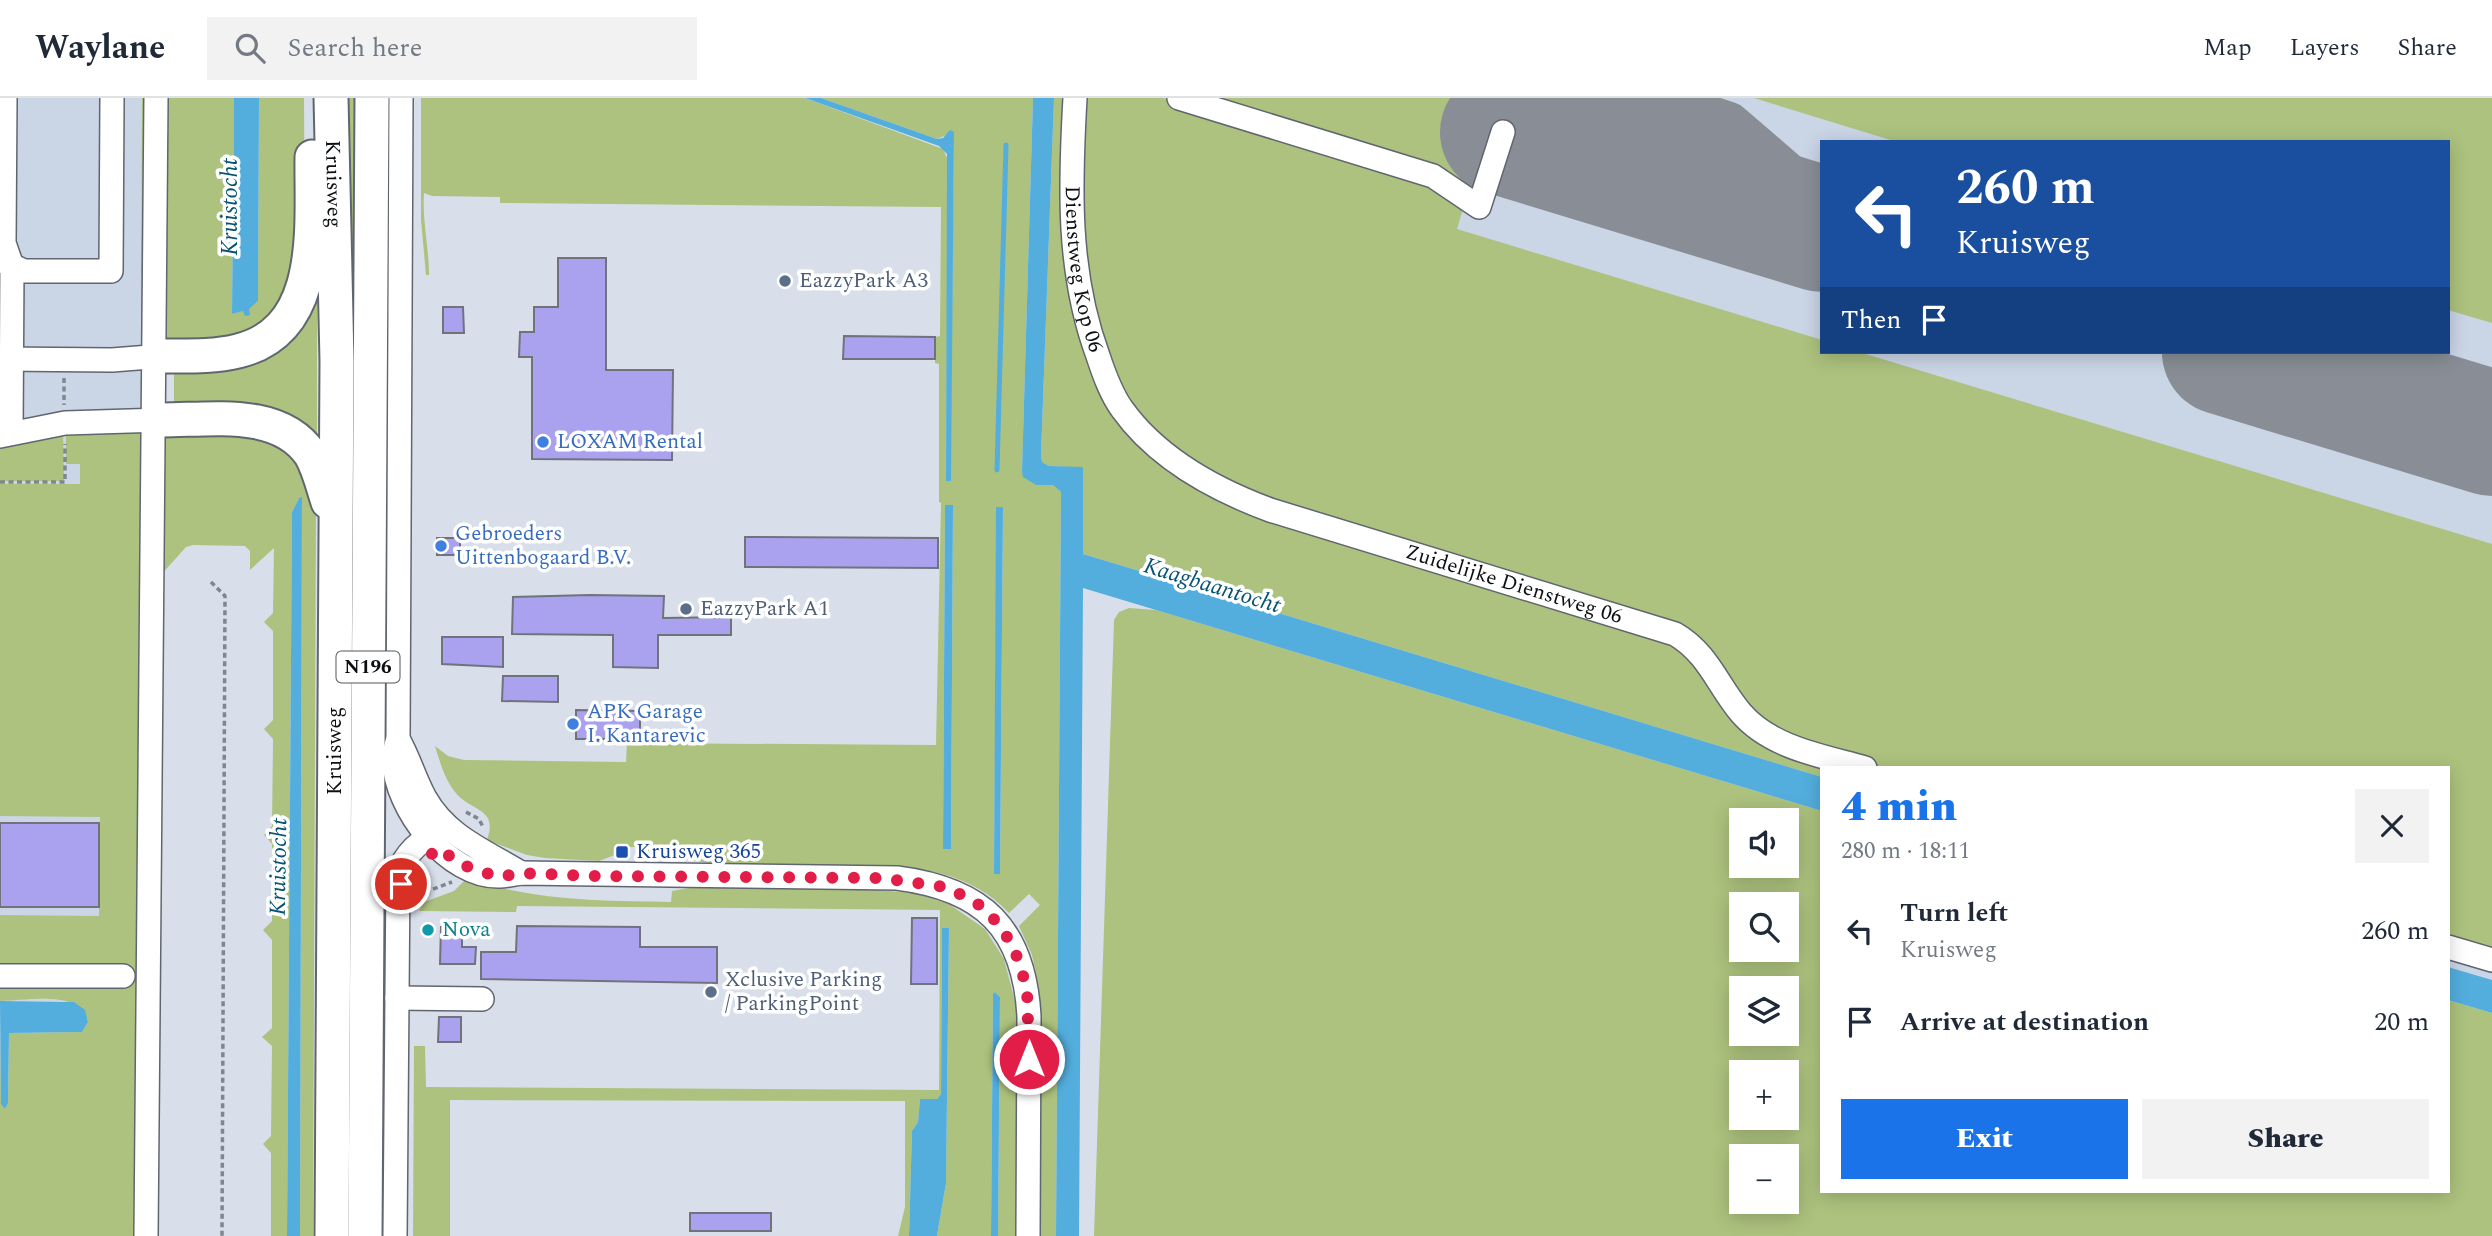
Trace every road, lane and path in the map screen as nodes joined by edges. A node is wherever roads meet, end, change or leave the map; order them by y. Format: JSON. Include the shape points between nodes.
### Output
{"nodes":[{"id":1,"x":5,"y":98,"type":"edge"},
{"id":2,"x":21,"y":98,"type":"edge"},
{"id":3,"x":112,"y":98,"type":"edge"},
{"id":4,"x":156,"y":98,"type":"edge"},
{"id":5,"x":313,"y":98,"type":"edge"},
{"id":6,"x":331,"y":98,"type":"edge"},
{"id":7,"x":372,"y":98,"type":"edge"},
{"id":8,"x":401,"y":98,"type":"edge"},
{"id":9,"x":1075,"y":98,"type":"edge"},
{"id":10,"x":1179,"y":98,"type":"edge"},
{"id":11,"x":1503,"y":132,"type":"dead end"},
{"id":12,"x":6,"y":263,"type":"edge"},
{"id":13,"x":158,"y":356,"type":"junction"},
{"id":14,"x":6,"y":359,"type":"edge"},
{"id":15,"x":158,"y":420,"type":"junction"},
{"id":16,"x":1138,"y":428,"type":"joint"},
{"id":17,"x":6,"y":435,"type":"edge"},
{"id":18,"x":336,"y":528,"type":"junction"},
{"id":19,"x":211,"y":582,"type":"dead end"},
{"id":20,"x":1858,"y":766,"type":"edge"},
{"id":21,"x":443,"y":830,"type":"junction"},
{"id":22,"x":468,"y":857,"type":"junction"},
{"id":23,"x":405,"y":895,"type":"junction"},
{"id":24,"x":2450,"y":948,"type":"edge"},
{"id":25,"x":2492,"y":960,"type":"edge"},
{"id":26,"x":0,"y":976,"type":"edge"},
{"id":27,"x":123,"y":976,"type":"dead end"},
{"id":28,"x":397,"y":998,"type":"junction"},
{"id":29,"x":482,"y":999,"type":"dead end"},
{"id":30,"x":146,"y":1236,"type":"edge"},
{"id":31,"x":222,"y":1236,"type":"edge"},
{"id":32,"x":332,"y":1236,"type":"edge"},
{"id":33,"x":365,"y":1236,"type":"edge"},
{"id":34,"x":395,"y":1236,"type":"edge"},
{"id":35,"x":1028,"y":1236,"type":"edge"}],
"edges":[{"from":1,"to":12,"type":"street"},
{"from":2,"to":12,"type":"street","via":[[20,253]]},
{"from":3,"to":12,"type":"street","via":[[111,271],[24,271]]},
{"from":4,"to":13,"type":"street"},
{"from":5,"to":13,"type":"highway","via":[[310,259],[292,314],[265,340],[240,351]]},
{"from":6,"to":18,"type":"highway","name":"Kruisweg","number":"N196","via":[[337,261]]},
{"from":7,"to":33,"type":"highway","name":"Kruisweg","number":"N196"},
{"from":8,"to":21,"type":"street","via":[[398,739],[393,758],[408,807]]},
{"from":9,"to":16,"type":"street","name":"Dienstweg Kop 06","via":[[1072,234],[1077,284],[1108,383]]},
{"from":10,"to":11,"type":"street","via":[[1433,176],[1479,207]]},
{"from":12,"to":14,"type":"street"},
{"from":13,"to":14,"type":"street"},
{"from":13,"to":15,"type":"street"},
{"from":14,"to":17,"type":"street"},
{"from":15,"to":17,"type":"street","via":[[65,423]]},
{"from":15,"to":18,"type":"highway","via":[[247,421],[283,430],[313,459]]},
{"from":15,"to":30,"type":"street"},
{"from":16,"to":20,"type":"street","name":"Zuidelijke Dienstweg 06","via":[[1181,464],[1254,504],[1675,634],[1702,655],[1737,708],[1758,729],[1786,744]]},
{"from":18,"to":32,"type":"highway","name":"Kruisweg","number":"N196"},
{"from":19,"to":31,"type":"path","via":[[225,596]]},
{"from":21,"to":22,"type":"street"},
{"from":21,"to":22,"type":"path","via":[[482,822],[483,830]]},
{"from":21,"to":23,"type":"street","via":[[402,865]]},
{"from":22,"to":23,"type":"path","via":[[452,882]]},
{"from":22,"to":35,"type":"street","via":[[498,877],[521,873],[897,878],[945,887],[974,901],[1008,935],[1027,988]]},
{"from":23,"to":28,"type":"street"},
{"from":24,"to":25,"type":"street"},
{"from":26,"to":27,"type":"street"},
{"from":28,"to":29,"type":"street"},
{"from":28,"to":34,"type":"street"}]}
